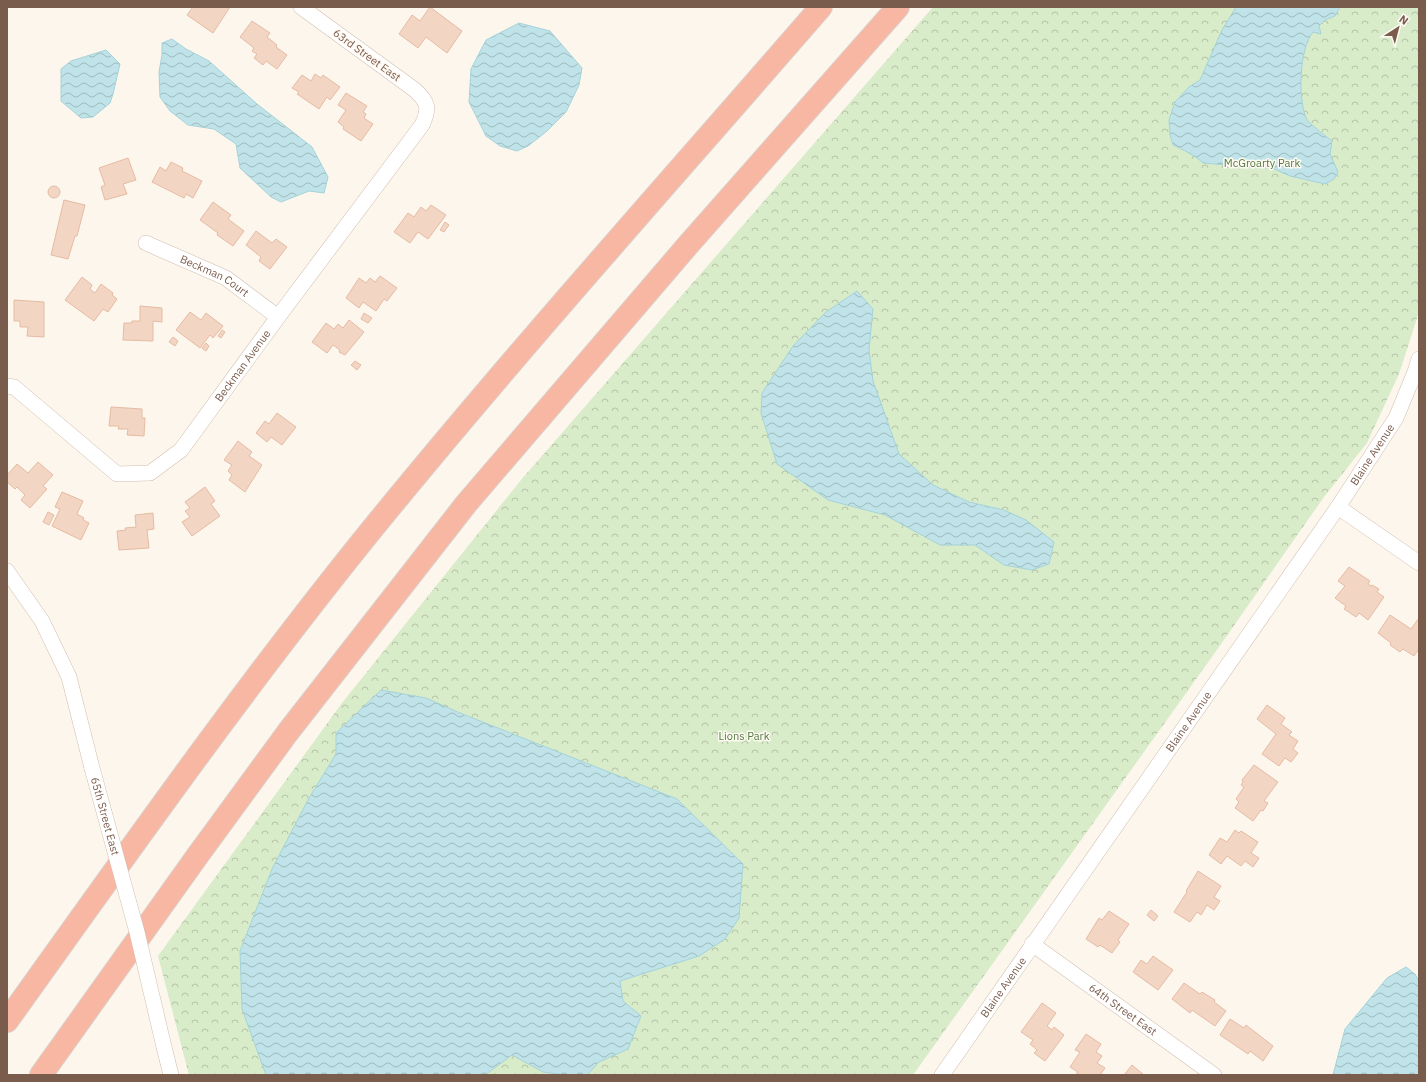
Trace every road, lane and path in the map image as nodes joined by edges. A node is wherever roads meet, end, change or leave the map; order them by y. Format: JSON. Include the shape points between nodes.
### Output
{"nodes":[{"id":1,"x":301,"y":7,"type":"edge"},
{"id":2,"x":821,"y":7,"type":"edge"},
{"id":3,"x":898,"y":7,"type":"edge"},
{"id":4,"x":427,"y":108,"type":"joint"},
{"id":5,"x":146,"y":243,"type":"dead end"},
{"id":6,"x":278,"y":317,"type":"junction"},
{"id":7,"x":1419,"y":359,"type":"edge"},
{"id":8,"x":7,"y":386,"type":"edge"},
{"id":9,"x":1338,"y":507,"type":"junction"},
{"id":10,"x":1419,"y":563,"type":"edge"},
{"id":11,"x":7,"y":571,"type":"edge"},
{"id":12,"x":1032,"y":944,"type":"junction"},
{"id":13,"x":7,"y":1021,"type":"edge"},
{"id":14,"x":41,"y":1075,"type":"edge"},
{"id":15,"x":171,"y":1075,"type":"edge"},
{"id":16,"x":942,"y":1075,"type":"edge"},
{"id":17,"x":1214,"y":1075,"type":"edge"}],
"edges":[{"from":1,"to":4,"type":"street","name":"63rd Street East","via":[[415,90],[424,98]]},
{"from":2,"to":13,"type":"highway","via":[[466,416],[372,530],[270,660],[170,794]]},
{"from":3,"to":14,"type":"highway","via":[[688,245],[466,504],[288,732]]},
{"from":4,"to":6,"type":"street","name":"Beckman Avenue","via":[[422,125]]},
{"from":5,"to":6,"type":"street","name":"Beckman Court","via":[[226,278]]},
{"from":6,"to":8,"type":"street","name":"Beckman Avenue","via":[[181,450],[150,473],[117,474],[14,387]]},
{"from":7,"to":9,"type":"street","name":"Blaine Avenue","via":[[1396,418]]},
{"from":9,"to":10,"type":"street"},
{"from":9,"to":12,"type":"street","name":"Blaine Avenue"},
{"from":11,"to":15,"type":"street","name":"65th Street East","bridge":true,"via":[[42,621],[69,677],[137,932]]},
{"from":12,"to":16,"type":"street","name":"Blaine Avenue"},
{"from":12,"to":17,"type":"street","name":"64th Street East"}]}
